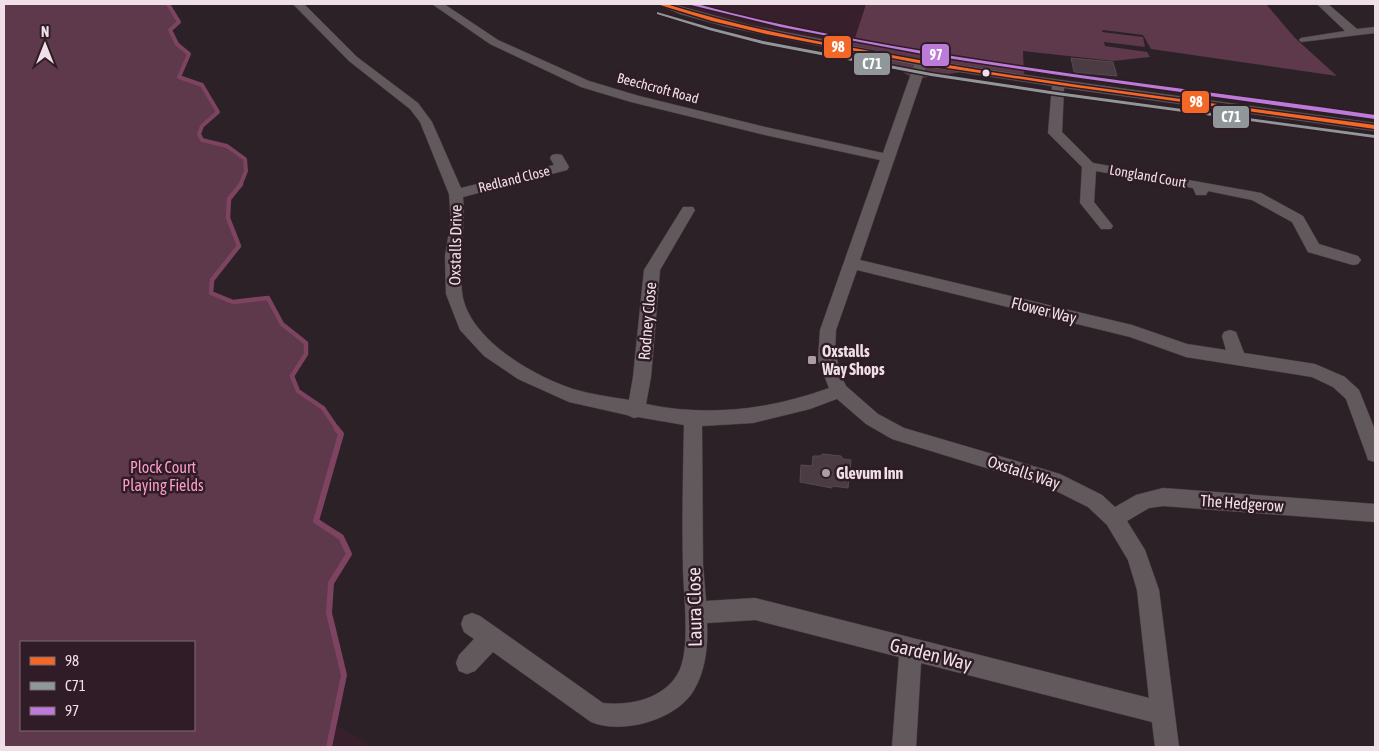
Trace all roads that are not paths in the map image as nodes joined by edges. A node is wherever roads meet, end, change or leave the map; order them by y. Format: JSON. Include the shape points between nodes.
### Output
{"nodes":[{"id":1,"x":298,"y":4,"type":"edge"},
{"id":2,"x":437,"y":4,"type":"edge"},
{"id":3,"x":662,"y":4,"type":"edge"},
{"id":4,"x":1322,"y":4,"type":"edge"},
{"id":5,"x":1375,"y":30,"type":"edge"},
{"id":6,"x":1355,"y":32,"type":"junction"},
{"id":7,"x":1305,"y":40,"type":"dead end"},
{"id":8,"x":921,"y":63,"type":"junction"},
{"id":9,"x":1058,"y":83,"type":"junction"},
{"id":10,"x":1375,"y":127,"type":"edge"},
{"id":11,"x":558,"y":158,"type":"dead end"},
{"id":12,"x":888,"y":158,"type":"junction"},
{"id":13,"x":1089,"y":166,"type":"junction"},
{"id":14,"x":456,"y":194,"type":"junction"},
{"id":15,"x":685,"y":205,"type":"dead end"},
{"id":16,"x":1106,"y":226,"type":"dead end"},
{"id":17,"x":1297,"y":248,"type":"dead end"},
{"id":18,"x":1313,"y":248,"type":"junction"},
{"id":19,"x":1354,"y":260,"type":"dead end"},
{"id":20,"x":852,"y":263,"type":"junction"},
{"id":21,"x":1230,"y":336,"type":"dead end"},
{"id":22,"x":1237,"y":358,"type":"junction"},
{"id":23,"x":839,"y":390,"type":"junction"},
{"id":24,"x":634,"y":411,"type":"junction"},
{"id":25,"x":693,"y":419,"type":"junction"},
{"id":26,"x":1375,"y":454,"type":"edge"},
{"id":27,"x":1375,"y":513,"type":"edge"},
{"id":28,"x":1114,"y":519,"type":"junction"},
{"id":29,"x":697,"y":613,"type":"junction"},
{"id":30,"x":472,"y":624,"type":"dead end"},
{"id":31,"x":491,"y":638,"type":"junction"},
{"id":32,"x":911,"y":649,"type":"junction"},
{"id":33,"x":467,"y":663,"type":"dead end"},
{"id":34,"x":1163,"y":713,"type":"junction"},
{"id":35,"x":904,"y":747,"type":"edge"},
{"id":36,"x":1167,"y":747,"type":"edge"}],
"edges":[{"from":1,"to":14,"type":"street","name":"Oxstalls Drive","via":[[353,59],[414,106],[426,122]]},
{"from":2,"to":12,"type":"street","name":"Beechcroft Road","via":[[494,42],[585,84],[765,131]]},
{"from":3,"to":8,"type":"street","via":[[751,29]]},
{"from":4,"to":6,"type":"street"},
{"from":5,"to":6,"type":"street"},
{"from":6,"to":7,"type":"street"},
{"from":8,"to":9,"type":"street"},
{"from":8,"to":12,"type":"street","name":"Oxstalls Way"},
{"from":9,"to":10,"type":"street","via":[[1199,100]]},
{"from":9,"to":13,"type":"street","name":"Longland Court","via":[[1055,133]]},
{"from":11,"to":14,"type":"street","name":"Redland Close","via":[[562,167]]},
{"from":12,"to":20,"type":"street","name":"Oxstalls Way"},
{"from":13,"to":16,"type":"street","name":"Longland Court","via":[[1087,203]]},
{"from":13,"to":18,"type":"street","name":"Longland Court","via":[[1256,196],[1303,218]]},
{"from":14,"to":24,"type":"street","name":"Oxstalls Drive","via":[[458,220],[454,294],[466,326],[490,351],[524,374],[569,395]]},
{"from":15,"to":24,"type":"street","name":"Rodney Close","via":[[652,270],[642,377]]},
{"from":17,"to":18,"type":"street"},
{"from":18,"to":19,"type":"street"},
{"from":20,"to":22,"type":"street","name":"Flower Way","via":[[1132,331],[1186,350]]},
{"from":20,"to":23,"type":"street","name":"Oxstalls Way","via":[[828,330],[827,360]]},
{"from":21,"to":22,"type":"street"},
{"from":22,"to":26,"type":"street","name":"Flower Way","via":[[1315,371],[1338,382],[1353,395]]},
{"from":23,"to":25,"type":"street","name":"Oxstalls Drive","via":[[810,402],[753,416]]},
{"from":23,"to":28,"type":"street","name":"Oxstalls Way","via":[[872,419],[899,434],[1054,480],[1095,502]]},
{"from":24,"to":25,"type":"street","name":"Oxstalls Drive"},
{"from":25,"to":29,"type":"street","name":"Laura Close","via":[[693,576]]},
{"from":27,"to":28,"type":"street","name":"The Hedgerow","via":[[1163,497],[1137,503]]},
{"from":28,"to":34,"type":"street","name":"Oxstalls Way","via":[[1138,557],[1148,590]]},
{"from":29,"to":31,"type":"street","name":"Laura Close","via":[[695,654],[689,674],[677,693],[645,713],[621,718],[599,714]]},
{"from":29,"to":32,"type":"street","name":"Garden Way","via":[[755,609]]},
{"from":30,"to":31,"type":"street","name":"Laura Close"},
{"from":31,"to":33,"type":"street"},
{"from":32,"to":34,"type":"street","name":"Garden Way"},
{"from":32,"to":35,"type":"street"},
{"from":34,"to":36,"type":"street","name":"Oxstalls Way"}]}
